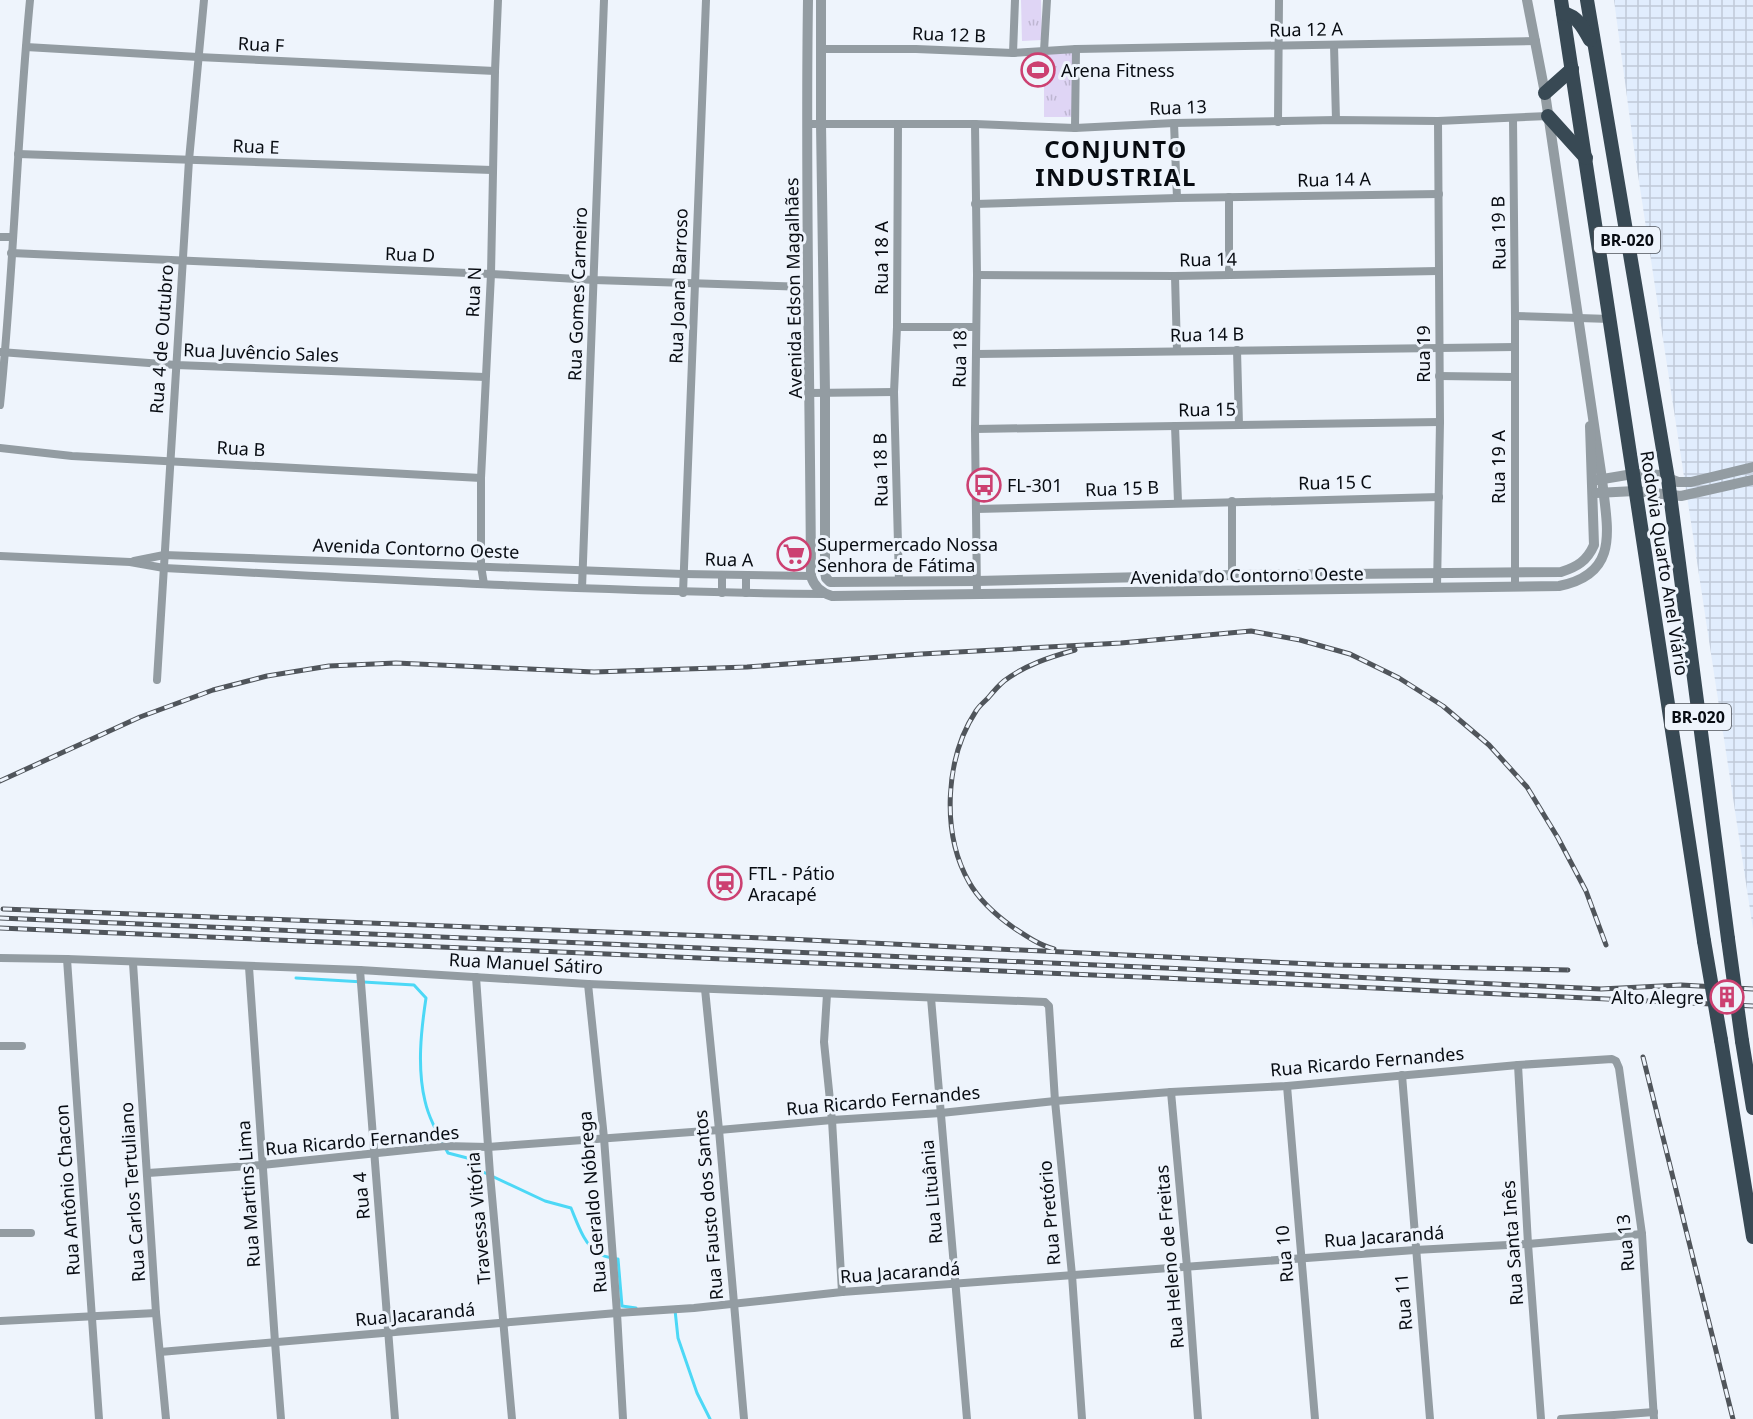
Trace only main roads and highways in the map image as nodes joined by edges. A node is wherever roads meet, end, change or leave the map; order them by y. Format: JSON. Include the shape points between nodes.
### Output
{"nodes":[{"id":1,"x":1587,"y":0,"type":"edge"},
{"id":2,"x":1562,"y":7,"type":"edge"},
{"id":3,"x":1595,"y":50,"type":"junction"},
{"id":4,"x":1572,"y":69,"type":"junction"},
{"id":5,"x":1545,"y":93,"type":"road end"},
{"id":6,"x":1548,"y":116,"type":"road end"},
{"id":7,"x":1586,"y":158,"type":"junction"},
{"id":8,"x":1750,"y":1064,"type":"edge"},
{"id":9,"x":1753,"y":1108,"type":"edge"},
{"id":10,"x":1753,"y":1237,"type":"edge"}],
"edges":[{"from":1,"to":3,"type":"highway","name":"Rodovia Quarto Anel Viário","number":"BR-020"},
{"from":2,"to":3,"type":"highway","via":[[1579,22]]},
{"from":2,"to":4,"type":"highway","name":"Rodovia Quarto Anel Viário","number":"BR-020"},
{"from":3,"to":8,"type":"highway","name":"Rodovia Quarto Anel Viário","number":"BR-020","bridge":true,"via":[[1668,479],[1742,1041]]},
{"from":4,"to":5,"type":"highway"},
{"from":4,"to":7,"type":"highway","name":"Rodovia Quarto Anel Viário","number":"BR-020"},
{"from":6,"to":7,"type":"highway"},
{"from":7,"to":10,"type":"highway","name":"Rodovia Quarto Anel Viário","number":"BR-020","bridge":true,"via":[[1704,941]]},
{"from":8,"to":9,"type":"highway","name":"Rodovia Quarto Anel Viário","number":"BR-020"}]}
